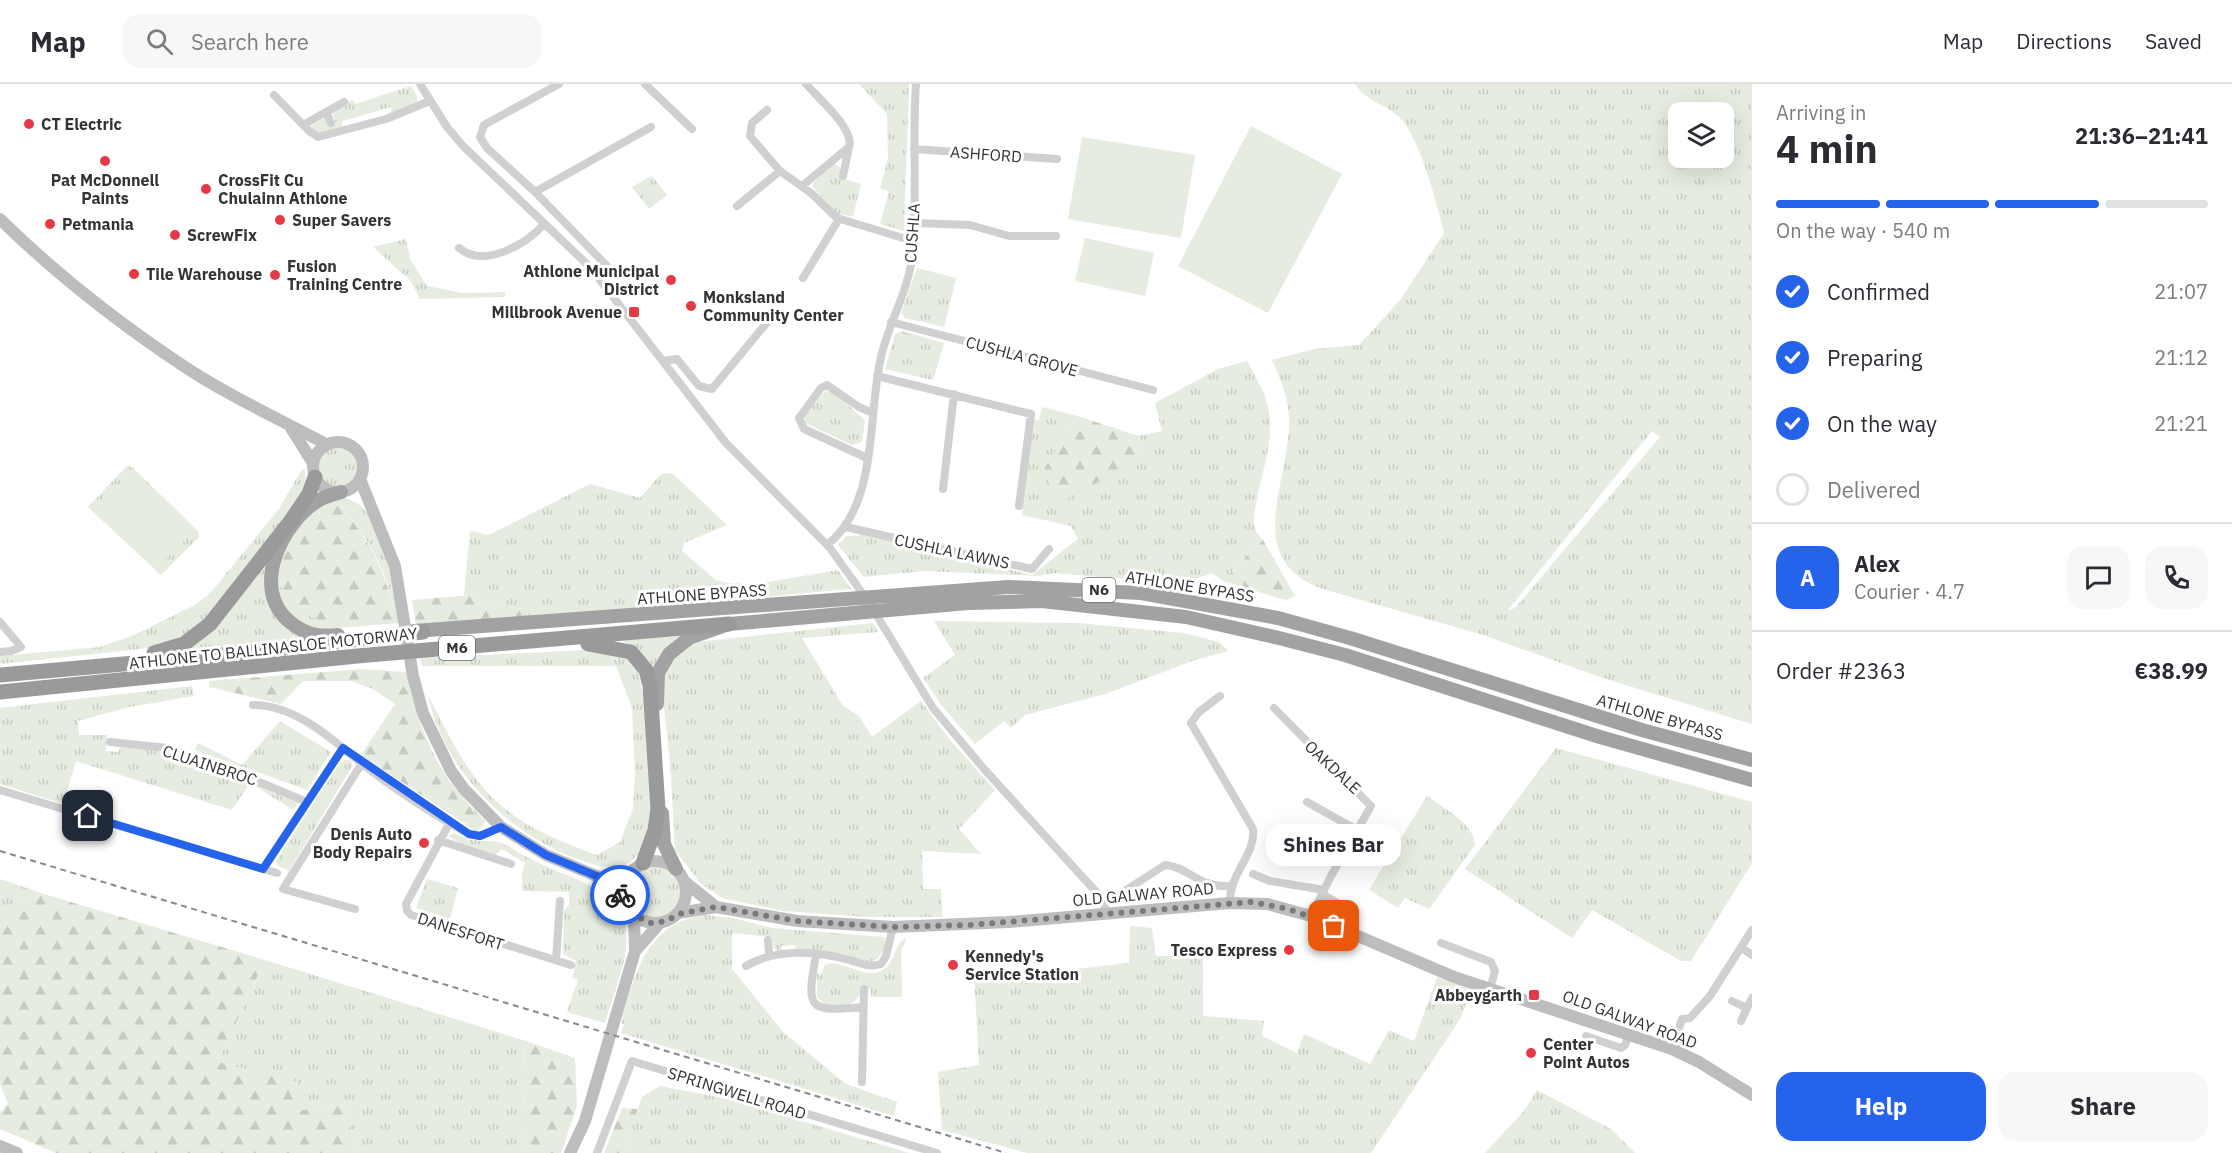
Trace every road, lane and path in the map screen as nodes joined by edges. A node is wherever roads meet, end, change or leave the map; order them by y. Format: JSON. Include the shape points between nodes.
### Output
{"nodes":[{"id":1,"x":420,"y":84,"type":"edge"},
{"id":2,"x":559,"y":84,"type":"edge"},
{"id":3,"x":645,"y":84,"type":"edge"},
{"id":4,"x":806,"y":84,"type":"edge"},
{"id":5,"x":916,"y":84,"type":"edge"},
{"id":6,"x":274,"y":95,"type":"dead end"},
{"id":7,"x":430,"y":100,"type":"junction"},
{"id":8,"x":344,"y":102,"type":"dead end"},
{"id":9,"x":767,"y":110,"type":"dead end"},
{"id":10,"x":326,"y":112,"type":"junction"},
{"id":11,"x":331,"y":123,"type":"dead end"},
{"id":12,"x":303,"y":125,"type":"junction"},
{"id":13,"x":651,"y":128,"type":"dead end"},
{"id":14,"x":692,"y":129,"type":"dead end"},
{"id":15,"x":849,"y":147,"type":"junction"},
{"id":16,"x":914,"y":149,"type":"junction"},
{"id":17,"x":1057,"y":159,"type":"dead end"},
{"id":18,"x":780,"y":171,"type":"junction"},
{"id":19,"x":843,"y":176,"type":"dead end"},
{"id":20,"x":802,"y":186,"type":"junction"},
{"id":21,"x":535,"y":192,"type":"junction"},
{"id":22,"x":737,"y":206,"type":"dead end"},
{"id":23,"x":0,"y":219,"type":"edge"},
{"id":24,"x":839,"y":219,"type":"junction"},
{"id":25,"x":915,"y":223,"type":"junction"},
{"id":26,"x":544,"y":224,"type":"junction"},
{"id":27,"x":1056,"y":236,"type":"dead end"},
{"id":28,"x":913,"y":241,"type":"junction"},
{"id":29,"x":459,"y":248,"type":"dead end"},
{"id":30,"x":803,"y":278,"type":"dead end"},
{"id":31,"x":600,"y":279,"type":"junction"},
{"id":32,"x":775,"y":314,"type":"dead end"},
{"id":33,"x":891,"y":322,"type":"junction"},
{"id":34,"x":663,"y":361,"type":"junction"},
{"id":35,"x":877,"y":376,"type":"junction"},
{"id":36,"x":1153,"y":390,"type":"dead end"},
{"id":37,"x":954,"y":394,"type":"junction"},
{"id":38,"x":873,"y":413,"type":"junction"},
{"id":39,"x":290,"y":427,"type":"junction"},
{"id":40,"x":326,"y":444,"type":"junction"},
{"id":41,"x":867,"y":458,"type":"junction"},
{"id":42,"x":314,"y":470,"type":"junction"},
{"id":43,"x":360,"y":480,"type":"junction"},
{"id":44,"x":943,"y":489,"type":"dead end"},
{"id":45,"x":344,"y":491,"type":"junction"},
{"id":46,"x":1019,"y":506,"type":"dead end"},
{"id":47,"x":373,"y":513,"type":"junction"},
{"id":48,"x":846,"y":527,"type":"junction"},
{"id":49,"x":827,"y":545,"type":"junction"},
{"id":50,"x":1049,"y":549,"type":"dead end"},
{"id":51,"x":0,"y":622,"type":"edge"},
{"id":52,"x":729,"y":624,"type":"junction"},
{"id":53,"x":423,"y":632,"type":"junction"},
{"id":54,"x":565,"y":640,"type":"junction"},
{"id":55,"x":0,"y":652,"type":"edge"},
{"id":56,"x":113,"y":664,"type":"junction"},
{"id":57,"x":0,"y":675,"type":"edge"},
{"id":58,"x":0,"y":692,"type":"edge"},
{"id":59,"x":1220,"y":696,"type":"dead end"},
{"id":60,"x":253,"y":705,"type":"dead end"},
{"id":61,"x":1274,"y":708,"type":"dead end"},
{"id":62,"x":110,"y":742,"type":"dead end"},
{"id":63,"x":343,"y":748,"type":"junction"},
{"id":64,"x":1752,"y":760,"type":"edge"},
{"id":65,"x":362,"y":763,"type":"junction"},
{"id":66,"x":1723,"y":772,"type":"junction"},
{"id":67,"x":1752,"y":780,"type":"edge"},
{"id":68,"x":1752,"y":785,"type":"edge"},
{"id":69,"x":0,"y":790,"type":"edge"},
{"id":70,"x":307,"y":802,"type":"junction"},
{"id":71,"x":1307,"y":802,"type":"dead end"},
{"id":72,"x":450,"y":822,"type":"junction"},
{"id":73,"x":501,"y":827,"type":"junction"},
{"id":74,"x":1357,"y":831,"type":"junction"},
{"id":75,"x":438,"y":840,"type":"junction"},
{"id":76,"x":511,"y":864,"type":"dead end"},
{"id":77,"x":643,"y":864,"type":"junction"},
{"id":78,"x":263,"y":869,"type":"junction"},
{"id":79,"x":676,"y":869,"type":"junction"},
{"id":80,"x":277,"y":873,"type":"dead end"},
{"id":81,"x":1253,"y":874,"type":"dead end"},
{"id":82,"x":629,"y":875,"type":"junction"},
{"id":83,"x":599,"y":877,"type":"junction"},
{"id":84,"x":685,"y":882,"type":"junction"},
{"id":85,"x":1230,"y":886,"type":"junction"},
{"id":86,"x":1126,"y":890,"type":"dead end"},
{"id":87,"x":1323,"y":892,"type":"junction"},
{"id":88,"x":625,"y":899,"type":"junction"},
{"id":89,"x":560,"y":901,"type":"dead end"},
{"id":90,"x":1230,"y":903,"type":"junction"},
{"id":91,"x":716,"y":907,"type":"junction"},
{"id":92,"x":355,"y":909,"type":"dead end"},
{"id":93,"x":1351,"y":911,"type":"dead end"},
{"id":94,"x":1106,"y":913,"type":"junction"},
{"id":95,"x":678,"y":914,"type":"junction"},
{"id":96,"x":634,"y":915,"type":"junction"},
{"id":97,"x":1311,"y":916,"type":"junction"},
{"id":98,"x":660,"y":923,"type":"junction"},
{"id":99,"x":893,"y":927,"type":"junction"},
{"id":100,"x":1752,"y":930,"type":"edge"},
{"id":101,"x":768,"y":940,"type":"dead end"},
{"id":102,"x":1441,"y":943,"type":"dead end"},
{"id":103,"x":1741,"y":947,"type":"junction"},
{"id":104,"x":635,"y":951,"type":"junction"},
{"id":105,"x":769,"y":955,"type":"junction"},
{"id":106,"x":816,"y":955,"type":"junction"},
{"id":107,"x":1752,"y":955,"type":"edge"},
{"id":108,"x":556,"y":960,"type":"junction"},
{"id":109,"x":571,"y":965,"type":"dead end"},
{"id":110,"x":746,"y":966,"type":"dead end"},
{"id":111,"x":864,"y":989,"type":"dead end"},
{"id":112,"x":1490,"y":989,"type":"junction"},
{"id":113,"x":1752,"y":998,"type":"edge"},
{"id":114,"x":1732,"y":1001,"type":"dead end"},
{"id":115,"x":863,"y":1007,"type":"junction"},
{"id":116,"x":1747,"y":1008,"type":"junction"},
{"id":117,"x":1741,"y":1021,"type":"dead end"},
{"id":118,"x":1629,"y":1035,"type":"junction"},
{"id":119,"x":1586,"y":1036,"type":"dead end"},
{"id":120,"x":1672,"y":1049,"type":"junction"},
{"id":121,"x":862,"y":1082,"type":"dead end"},
{"id":122,"x":1752,"y":1095,"type":"edge"},
{"id":123,"x":0,"y":1146,"type":"edge"},
{"id":124,"x":17,"y":1153,"type":"edge"},
{"id":125,"x":570,"y":1153,"type":"edge"},
{"id":126,"x":597,"y":1153,"type":"edge"},
{"id":127,"x":937,"y":1153,"type":"edge"}],
"edges":[{"from":1,"to":7,"type":"street"},
{"from":2,"to":21,"type":"street","via":[[484,125],[480,137]]},
{"from":3,"to":14,"type":"street"},
{"from":4,"to":15,"type":"street","via":[[846,129],[851,139]]},
{"from":5,"to":16,"type":"street","name":"CUSHLA"},
{"from":6,"to":12,"type":"street"},
{"from":7,"to":12,"type":"street","via":[[393,117],[321,137],[314,136]]},
{"from":7,"to":26,"type":"street","via":[[469,152]]},
{"from":8,"to":10,"type":"street"},
{"from":9,"to":18,"type":"street","via":[[752,123],[750,136]]},
{"from":10,"to":11,"type":"street"},
{"from":10,"to":12,"type":"street"},
{"from":13,"to":21,"type":"street"},
{"from":15,"to":19,"type":"street"},
{"from":15,"to":20,"type":"street"},
{"from":16,"to":17,"type":"street","name":"ASHFORD"},
{"from":16,"to":25,"type":"street","name":"CUSHLA"},
{"from":18,"to":20,"type":"street"},
{"from":18,"to":22,"type":"street"},
{"from":20,"to":24,"type":"street"},
{"from":21,"to":31,"type":"street","via":[[608,266],[611,272]]},
{"from":23,"to":39,"type":"main road","via":[[54,271],[109,315],[183,365]]},
{"from":24,"to":28,"type":"street"},
{"from":24,"to":30,"type":"street"},
{"from":25,"to":27,"type":"street","via":[[970,225],[1009,236]]},
{"from":25,"to":28,"type":"street","name":"CUSHLA"},
{"from":26,"to":29,"type":"street","via":[[518,246],[485,255]]},
{"from":26,"to":31,"type":"street"},
{"from":28,"to":33,"type":"street","name":"CUSHLA","via":[[912,260]]},
{"from":31,"to":34,"type":"street"},
{"from":32,"to":34,"type":"street","via":[[712,389],[699,386],[677,359]]},
{"from":33,"to":35,"type":"street","name":"CUSHLA"},
{"from":33,"to":36,"type":"street","name":"CUSHLA GROVE"},
{"from":34,"to":49,"type":"street","via":[[726,443]]},
{"from":35,"to":37,"type":"street"},
{"from":35,"to":38,"type":"street","name":"CUSHLA"},
{"from":37,"to":44,"type":"street"},
{"from":37,"to":46,"type":"street","via":[[1035,415]]},
{"from":38,"to":41,"type":"street","name":"CUSHLA"},
{"from":38,"to":41,"type":"street","via":[[827,385],[799,418],[804,429]]},
{"from":39,"to":40,"type":"main road"},
{"from":39,"to":42,"type":"main road"},
{"from":40,"to":42,"type":"main road","via":[[316,454]]},
{"from":40,"to":43,"type":"main road","via":[[346,442],[355,448],[363,461]]},
{"from":41,"to":48,"type":"street","name":"CUSHLA","via":[[857,507]]},
{"from":42,"to":45,"type":"main road","via":[[325,488]]},
{"from":42,"to":56,"type":"highway","via":[[309,494],[290,522],[202,632],[171,649]]},
{"from":43,"to":45,"type":"main road"},
{"from":43,"to":47,"type":"main road"},
{"from":45,"to":47,"type":"main road"},
{"from":45,"to":53,"type":"highway","name":"ATHLONE BYPASS","via":[[320,499],[307,509],[284,538],[273,566],[276,605],[284,617],[312,635],[385,629]]},
{"from":47,"to":73,"type":"main road","via":[[395,566],[423,713],[442,755],[464,789]]},
{"from":48,"to":49,"type":"street","name":"CUSHLA"},
{"from":48,"to":50,"type":"street","name":"CUSHLA LAWNS","via":[[1032,569]]},
{"from":49,"to":94,"type":"street","via":[[851,576],[933,708],[1099,895]]},
{"from":51,"to":55,"type":"street","via":[[21,647]]},
{"from":52,"to":54,"type":"highway","name":"ATHLONE TO BALLINASLOE MOTORWAY","number":"M6"},
{"from":52,"to":66,"type":"highway","name":"ATHLONE BYPASS","number":"N6","via":[[978,602],[1042,601],[1164,614],[1345,656]]},
{"from":52,"to":79,"type":"highway","name":"ATHLONE BYPASS","via":[[683,643],[669,654],[658,673],[662,828],[664,844]]},
{"from":53,"to":56,"type":"highway","name":"ATHLONE TO BALLINASLOE MOTORWAY","number":"M6"},
{"from":53,"to":64,"type":"highway","name":"ATHLONE BYPASS","number":"N6","via":[[1008,587],[1141,593],[1278,618]]},
{"from":54,"to":58,"type":"highway","name":"ATHLONE TO BALLINASLOE MOTORWAY","number":"M6","via":[[357,656]]},
{"from":54,"to":77,"type":"highway","via":[[622,648],[646,670],[658,809]]},
{"from":56,"to":57,"type":"highway","name":"ATHLONE TO BALLINASLOE MOTORWAY","number":"M6"},
{"from":59,"to":85,"type":"street","via":[[1199,711],[1191,723],[1253,829],[1251,845]]},
{"from":60,"to":63,"type":"street","via":[[288,713]]},
{"from":61,"to":74,"type":"street","name":"OAKDALE","via":[[1312,750],[1371,804]]},
{"from":62,"to":70,"type":"street","name":"CLUAINBROC","via":[[168,748]]},
{"from":63,"to":65,"type":"street"},
{"from":63,"to":70,"type":"street"},
{"from":65,"to":72,"type":"street"},
{"from":65,"to":92,"type":"street","via":[[283,889]]},
{"from":66,"to":67,"type":"highway","name":"ATHLONE BYPASS","number":"N6"},
{"from":66,"to":68,"type":"highway"},
{"from":69,"to":78,"type":"street"},
{"from":70,"to":78,"type":"street"},
{"from":71,"to":74,"type":"street"},
{"from":72,"to":73,"type":"street","via":[[480,836]]},
{"from":72,"to":75,"type":"street","name":"DANESFORT"},
{"from":73,"to":83,"type":"main road","via":[[546,855]]},
{"from":74,"to":87,"type":"street","name":"OAKDALE"},
{"from":75,"to":76,"type":"street"},
{"from":75,"to":108,"type":"street","name":"DANESFORT","via":[[406,911]]},
{"from":77,"to":79,"type":"main road","via":[[664,862]]},
{"from":77,"to":82,"type":"main road"},
{"from":78,"to":80,"type":"street"},
{"from":79,"to":84,"type":"main road"},
{"from":81,"to":87,"type":"street"},
{"from":82,"to":83,"type":"main road"},
{"from":82,"to":88,"type":"main road"},
{"from":83,"to":88,"type":"main road"},
{"from":84,"to":91,"type":"main road"},
{"from":84,"to":95,"type":"main road","via":[[686,896]]},
{"from":85,"to":86,"type":"street","via":[[1202,883],[1167,865]]},
{"from":85,"to":90,"type":"street"},
{"from":87,"to":93,"type":"street"},
{"from":87,"to":97,"type":"street","name":"OAKDALE"},
{"from":88,"to":96,"type":"main road"},
{"from":89,"to":108,"type":"street"},
{"from":90,"to":94,"type":"main road","name":"OLD GALWAY ROAD"},
{"from":90,"to":97,"type":"main road","name":"OLD GALWAY ROAD","via":[[1267,904]]},
{"from":91,"to":95,"type":"main road"},
{"from":91,"to":99,"type":"main road","name":"OLD GALWAY ROAD","via":[[797,921]]},
{"from":94,"to":99,"type":"main road","name":"OLD GALWAY ROAD","via":[[970,925]]},
{"from":95,"to":98,"type":"main road"},
{"from":96,"to":98,"type":"main road"},
{"from":96,"to":104,"type":"main road"},
{"from":97,"to":112,"type":"main road","name":"OLD GALWAY ROAD"},
{"from":98,"to":104,"type":"main road"},
{"from":99,"to":106,"type":"street","via":[[886,956],[880,964],[869,967]]},
{"from":100,"to":103,"type":"street"},
{"from":101,"to":105,"type":"street"},
{"from":102,"to":112,"type":"street","via":[[1491,962],[1495,971]]},
{"from":103,"to":107,"type":"street"},
{"from":103,"to":120,"type":"street","via":[[1703,1005],[1690,1018],[1682,1018]]},
{"from":104,"to":125,"type":"main road","via":[[585,1121]]},
{"from":105,"to":106,"type":"street"},
{"from":105,"to":110,"type":"street"},
{"from":106,"to":115,"type":"street","via":[[810,988],[812,1000],[825,1010]]},
{"from":108,"to":109,"type":"street","name":"DANESFORT"},
{"from":111,"to":115,"type":"street"},
{"from":112,"to":118,"type":"main road","name":"OLD GALWAY ROAD"},
{"from":113,"to":116,"type":"street"},
{"from":114,"to":116,"type":"street"},
{"from":115,"to":121,"type":"street"},
{"from":116,"to":117,"type":"street"},
{"from":118,"to":119,"type":"street","via":[[1621,1048]]},
{"from":118,"to":120,"type":"main road","name":"OLD GALWAY ROAD"},
{"from":120,"to":122,"type":"main road","name":"OLD GALWAY ROAD"},
{"from":123,"to":124,"type":"main road"},
{"from":126,"to":127,"type":"street","name":"SPRINGWELL ROAD","via":[[632,1061]]}]}
